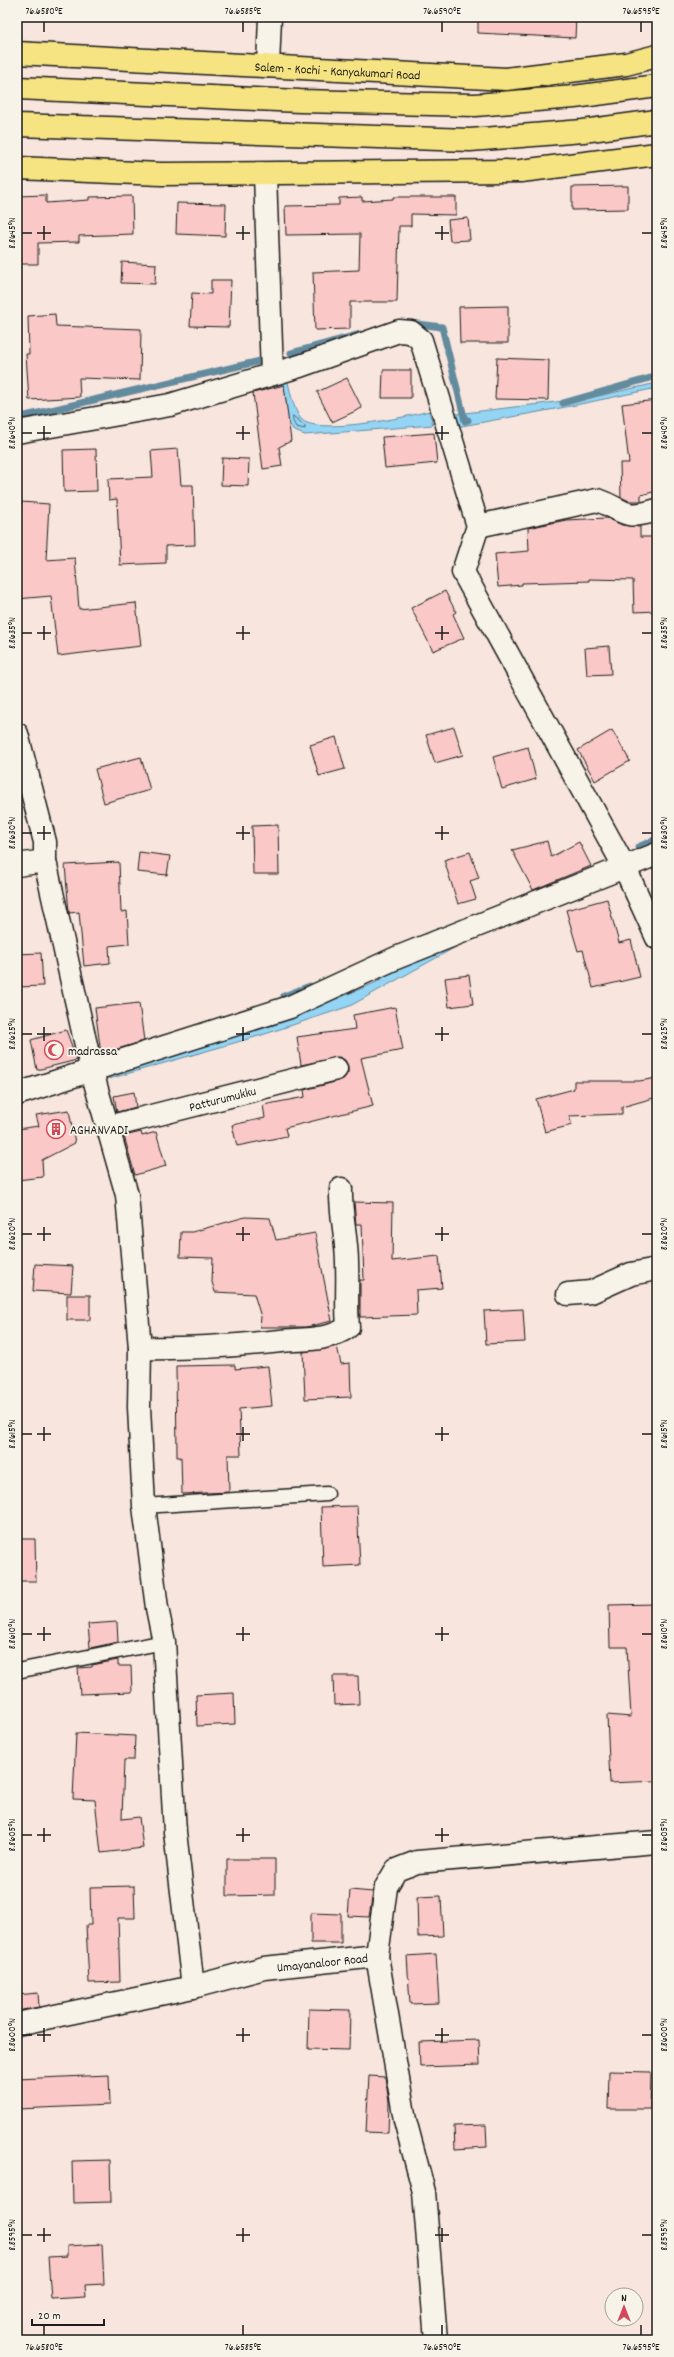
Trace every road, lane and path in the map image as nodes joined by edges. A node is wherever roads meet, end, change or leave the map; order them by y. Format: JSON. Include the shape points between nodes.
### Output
{"nodes":[{"id":1,"x":270,"y":17,"type":"edge"},
{"id":2,"x":17,"y":53,"type":"edge"},
{"id":3,"x":657,"y":56,"type":"edge"},
{"id":4,"x":268,"y":66,"type":"junction"},
{"id":5,"x":657,"y":86,"type":"edge"},
{"id":6,"x":17,"y":88,"type":"edge"},
{"id":7,"x":657,"y":121,"type":"edge"},
{"id":8,"x":17,"y":125,"type":"edge"},
{"id":9,"x":657,"y":154,"type":"edge"},
{"id":10,"x":17,"y":168,"type":"edge"},
{"id":11,"x":265,"y":174,"type":"junction"},
{"id":12,"x":272,"y":374,"type":"junction"},
{"id":13,"x":17,"y":432,"type":"edge"},
{"id":14,"x":657,"y":510,"type":"edge"},
{"id":15,"x":478,"y":526,"type":"junction"},
{"id":16,"x":17,"y":734,"type":"edge"},
{"id":17,"x":657,"y":854,"type":"edge"},
{"id":18,"x":45,"y":861,"type":"junction"},
{"id":19,"x":17,"y":864,"type":"edge"},
{"id":20,"x":624,"y":866,"type":"junction"},
{"id":21,"x":657,"y":938,"type":"edge"},
{"id":22,"x":336,"y":1068,"type":"dead end"},
{"id":23,"x":92,"y":1072,"type":"junction"},
{"id":24,"x":17,"y":1094,"type":"edge"},
{"id":25,"x":108,"y":1127,"type":"junction"},
{"id":26,"x":341,"y":1190,"type":"dead end"},
{"id":27,"x":657,"y":1269,"type":"edge"},
{"id":28,"x":568,"y":1294,"type":"dead end"},
{"id":29,"x":140,"y":1348,"type":"junction"},
{"id":30,"x":327,"y":1494,"type":"dead end"},
{"id":31,"x":144,"y":1506,"type":"junction"},
{"id":32,"x":164,"y":1642,"type":"junction"},
{"id":33,"x":17,"y":1671,"type":"edge"},
{"id":34,"x":657,"y":1842,"type":"edge"},
{"id":35,"x":377,"y":1956,"type":"junction"},
{"id":36,"x":193,"y":1987,"type":"junction"},
{"id":37,"x":17,"y":2024,"type":"edge"},
{"id":38,"x":436,"y":2340,"type":"edge"}],
"edges":[{"from":1,"to":4,"type":"street"},
{"from":2,"to":4,"type":"highway","name":"Salem - Kochi - Kanyakumari Road"},
{"from":3,"to":4,"type":"highway","name":"Salem - Kochi - Kanyakumari Road","via":[[626,64],[506,79]]},
{"from":5,"to":6,"type":"highway","via":[[574,97],[475,105],[300,102]]},
{"from":7,"to":8,"type":"highway","via":[[583,131],[470,140]]},
{"from":9,"to":11,"type":"highway","via":[[521,171]]},
{"from":10,"to":11,"type":"highway","via":[[161,174]]},
{"from":11,"to":12,"type":"street"},
{"from":12,"to":13,"type":"street","via":[[170,405]]},
{"from":12,"to":15,"type":"street","via":[[399,331],[411,332],[421,340]]},
{"from":14,"to":15,"type":"street","via":[[639,516],[623,514],[597,500]]},
{"from":15,"to":20,"type":"street","via":[[463,572]]},
{"from":16,"to":18,"type":"street","via":[[45,842]]},
{"from":17,"to":20,"type":"street"},
{"from":18,"to":19,"type":"street"},
{"from":18,"to":23,"type":"street"},
{"from":20,"to":21,"type":"street"},
{"from":20,"to":23,"type":"street","via":[[396,958],[290,1007]]},
{"from":22,"to":25,"type":"street","name":"Patturumukku"},
{"from":23,"to":24,"type":"street"},
{"from":23,"to":25,"type":"street"},
{"from":25,"to":29,"type":"street","via":[[127,1195]]},
{"from":26,"to":29,"type":"street","via":[[340,1211],[347,1262],[348,1327],[338,1334],[225,1347]]},
{"from":27,"to":28,"type":"street","via":[[631,1274],[591,1292]]},
{"from":29,"to":31,"type":"street","via":[[139,1407]]},
{"from":30,"to":31,"type":"lane"},
{"from":31,"to":32,"type":"street"},
{"from":32,"to":33,"type":"lane"},
{"from":32,"to":36,"type":"street","via":[[175,1832]]},
{"from":34,"to":35,"type":"street","name":"Umayanaloor Road","via":[[417,1862],[396,1870],[386,1887]]},
{"from":35,"to":36,"type":"street","name":"Umayanaloor Road","via":[[264,1968]]},
{"from":35,"to":38,"type":"street","via":[[405,2120],[424,2192]]},
{"from":36,"to":37,"type":"street","name":"Umayanaloor Road"}]}
